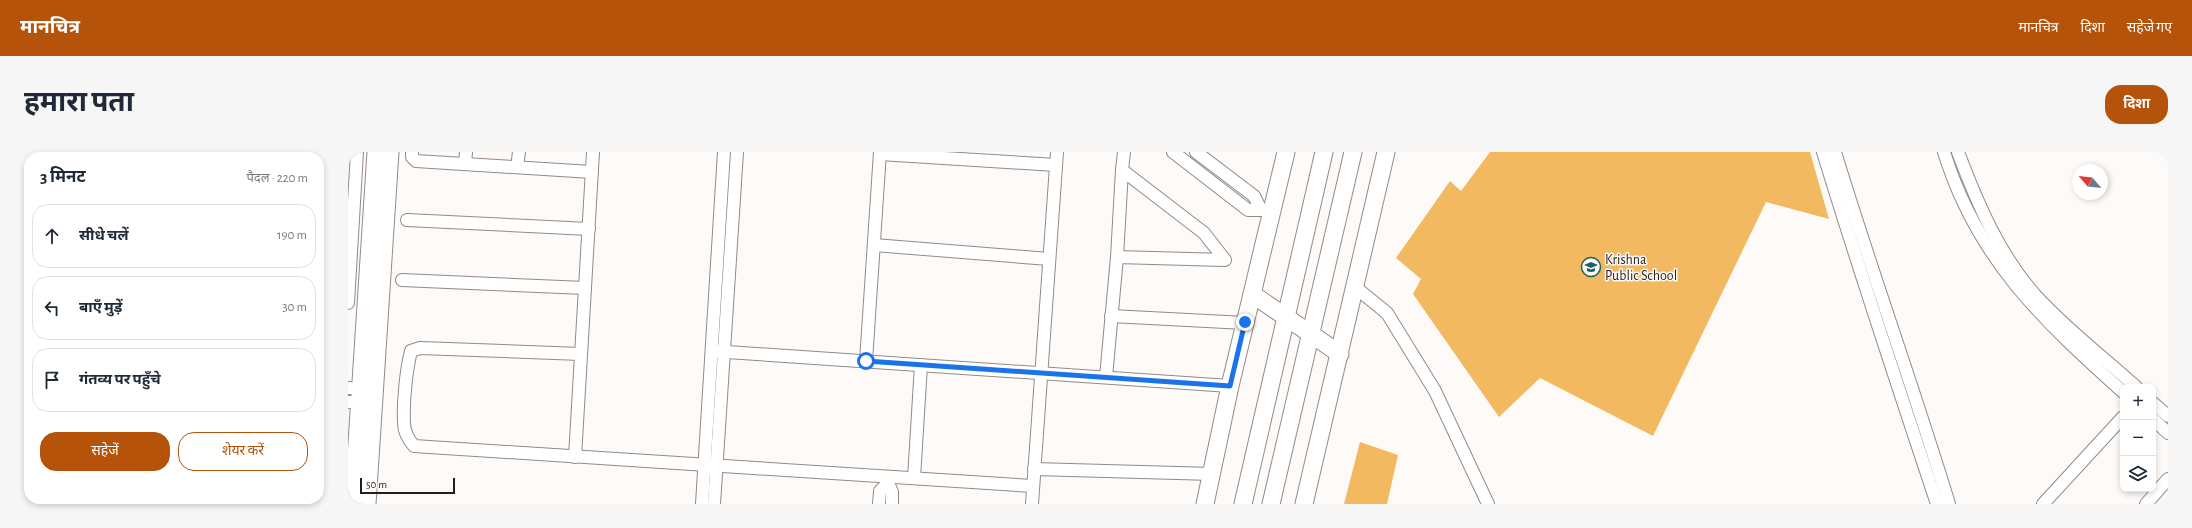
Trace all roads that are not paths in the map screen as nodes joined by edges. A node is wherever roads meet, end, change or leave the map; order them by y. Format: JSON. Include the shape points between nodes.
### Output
{"nodes":[{"id":1,"x":357,"y":152,"type":"edge"},
{"id":2,"x":376,"y":152,"type":"edge"},
{"id":3,"x":390,"y":152,"type":"edge"},
{"id":4,"x":412,"y":152,"type":"edge"},
{"id":5,"x":519,"y":152,"type":"edge"},
{"id":6,"x":593,"y":152,"type":"edge"},
{"id":7,"x":724,"y":152,"type":"edge"},
{"id":8,"x":737,"y":152,"type":"edge"},
{"id":9,"x":1057,"y":152,"type":"edge"},
{"id":10,"x":1124,"y":152,"type":"edge"},
{"id":11,"x":1173,"y":152,"type":"edge"},
{"id":12,"x":1196,"y":152,"type":"edge"},
{"id":13,"x":1286,"y":152,"type":"edge"},
{"id":14,"x":1324,"y":152,"type":"edge"},
{"id":15,"x":1353,"y":152,"type":"edge"},
{"id":16,"x":1386,"y":152,"type":"edge"},
{"id":17,"x":1823,"y":152,"type":"edge"},
{"id":18,"x":1835,"y":152,"type":"edge"},
{"id":19,"x":1944,"y":152,"type":"edge"},
{"id":20,"x":1958,"y":152,"type":"edge"},
{"id":21,"x":880,"y":153,"type":"edge"},
{"id":22,"x":466,"y":158,"type":"edge"},
{"id":23,"x":1056,"y":165,"type":"junction"},
{"id":24,"x":518,"y":167,"type":"junction"},
{"id":25,"x":1122,"y":170,"type":"junction"},
{"id":26,"x":592,"y":172,"type":"junction"},
{"id":27,"x":1266,"y":214,"type":"junction"},
{"id":28,"x":407,"y":220,"type":"dead end"},
{"id":29,"x":589,"y":229,"type":"junction"},
{"id":30,"x":874,"y":245,"type":"junction"},
{"id":31,"x":1117,"y":257,"type":"junction"},
{"id":32,"x":1048,"y":259,"type":"junction"},
{"id":33,"x":402,"y":280,"type":"dead end"},
{"id":34,"x":1355,"y":287,"type":"junction"},
{"id":35,"x":585,"y":288,"type":"junction"},
{"id":36,"x":1252,"y":294,"type":"junction"},
{"id":37,"x":348,"y":303,"type":"edge"},
{"id":38,"x":1111,"y":316,"type":"junction"},
{"id":39,"x":1287,"y":316,"type":"junction"},
{"id":40,"x":1245,"y":322,"type":"junction"},
{"id":41,"x":1311,"y":334,"type":"junction"},
{"id":42,"x":712,"y":351,"type":"junction"},
{"id":43,"x":725,"y":353,"type":"junction"},
{"id":44,"x":581,"y":354,"type":"junction"},
{"id":45,"x":1340,"y":354,"type":"junction"},
{"id":46,"x":866,"y":361,"type":"junction"},
{"id":47,"x":921,"y":365,"type":"junction"},
{"id":48,"x":1041,"y":372,"type":"junction"},
{"id":49,"x":1106,"y":377,"type":"junction"},
{"id":50,"x":2133,"y":384,"type":"edge"},
{"id":51,"x":1230,"y":386,"type":"junction"},
{"id":52,"x":2120,"y":389,"type":"edge"},
{"id":53,"x":361,"y":395,"type":"edge"},
{"id":54,"x":2156,"y":406,"type":"edge"},
{"id":55,"x":2168,"y":416,"type":"edge"},
{"id":56,"x":2120,"y":420,"type":"edge"},
{"id":57,"x":2154,"y":420,"type":"edge"},
{"id":58,"x":2168,"y":432,"type":"edge"},
{"id":59,"x":574,"y":457,"type":"junction"},
{"id":60,"x":704,"y":465,"type":"junction"},
{"id":61,"x":717,"y":466,"type":"junction"},
{"id":62,"x":1034,"y":469,"type":"junction"},
{"id":63,"x":1213,"y":474,"type":"junction"},
{"id":64,"x":914,"y":478,"type":"junction"},
{"id":65,"x":888,"y":480,"type":"junction"},
{"id":66,"x":2168,"y":480,"type":"edge"},
{"id":67,"x":1033,"y":486,"type":"junction"},
{"id":68,"x":353,"y":504,"type":"edge"},
{"id":69,"x":367,"y":504,"type":"edge"},
{"id":70,"x":702,"y":504,"type":"edge"},
{"id":71,"x":714,"y":504,"type":"edge"},
{"id":72,"x":879,"y":504,"type":"edge"},
{"id":73,"x":892,"y":504,"type":"edge"},
{"id":74,"x":1032,"y":504,"type":"edge"},
{"id":75,"x":1205,"y":504,"type":"edge"},
{"id":76,"x":1243,"y":504,"type":"edge"},
{"id":77,"x":1271,"y":504,"type":"edge"},
{"id":78,"x":1304,"y":504,"type":"edge"},
{"id":79,"x":1488,"y":504,"type":"edge"},
{"id":80,"x":1937,"y":504,"type":"edge"},
{"id":81,"x":1949,"y":504,"type":"edge"},
{"id":82,"x":2043,"y":504,"type":"edge"},
{"id":83,"x":2146,"y":504,"type":"edge"}],
"edges":[{"from":1,"to":37,"type":"street"},
{"from":2,"to":53,"type":"street"},
{"from":3,"to":53,"type":"street"},
{"from":4,"to":22,"type":"street","via":[[412,157],[416,161]]},
{"from":5,"to":24,"type":"street"},
{"from":6,"to":26,"type":"street"},
{"from":7,"to":42,"type":"street"},
{"from":8,"to":43,"type":"street"},
{"from":9,"to":23,"type":"street"},
{"from":10,"to":25,"type":"street"},
{"from":11,"to":27,"type":"street","via":[[1248,210]]},
{"from":12,"to":27,"type":"street","via":[[1254,196]]},
{"from":13,"to":27,"type":"street"},
{"from":14,"to":39,"type":"street"},
{"from":15,"to":41,"type":"street"},
{"from":16,"to":34,"type":"street"},
{"from":17,"to":80,"type":"street"},
{"from":18,"to":81,"type":"street"},
{"from":19,"to":52,"type":"street","via":[[1965,205],[1997,262],[2050,325]]},
{"from":20,"to":50,"type":"street","via":[[1980,208],[2036,296]]},
{"from":21,"to":23,"type":"street"},
{"from":21,"to":30,"type":"street"},
{"from":22,"to":24,"type":"street"},
{"from":23,"to":32,"type":"street"},
{"from":24,"to":26,"type":"street"},
{"from":25,"to":31,"type":"street"},
{"from":25,"to":31,"type":"street","via":[[1204,233],[1225,260]]},
{"from":26,"to":29,"type":"street"},
{"from":27,"to":36,"type":"street"},
{"from":28,"to":29,"type":"street"},
{"from":29,"to":35,"type":"street"},
{"from":30,"to":32,"type":"street"},
{"from":30,"to":46,"type":"street"},
{"from":31,"to":38,"type":"street"},
{"from":32,"to":48,"type":"street"},
{"from":33,"to":35,"type":"street"},
{"from":34,"to":45,"type":"street"},
{"from":34,"to":79,"type":"street","via":[[1388,313],[1396,326],[1435,392]]},
{"from":35,"to":44,"type":"street"},
{"from":36,"to":39,"type":"street"},
{"from":36,"to":40,"type":"street"},
{"from":38,"to":40,"type":"street"},
{"from":38,"to":49,"type":"street"},
{"from":39,"to":41,"type":"street"},
{"from":39,"to":76,"type":"street"},
{"from":40,"to":51,"type":"street"},
{"from":41,"to":45,"type":"street"},
{"from":41,"to":77,"type":"street"},
{"from":42,"to":43,"type":"street"},
{"from":42,"to":60,"type":"street"},
{"from":43,"to":46,"type":"street"},
{"from":43,"to":61,"type":"street"},
{"from":44,"to":59,"type":"street"},
{"from":44,"to":59,"type":"street","via":[[420,348],[411,351],[408,363],[404,424],[408,438],[414,446]]},
{"from":45,"to":78,"type":"street"},
{"from":46,"to":47,"type":"street"},
{"from":47,"to":48,"type":"street"},
{"from":47,"to":64,"type":"street"},
{"from":48,"to":49,"type":"street"},
{"from":48,"to":62,"type":"street"},
{"from":49,"to":51,"type":"street"},
{"from":51,"to":63,"type":"street"},
{"from":53,"to":68,"type":"street"},
{"from":53,"to":69,"type":"street"},
{"from":54,"to":55,"type":"street"},
{"from":56,"to":82,"type":"street"},
{"from":57,"to":58,"type":"street"},
{"from":59,"to":60,"type":"street"},
{"from":60,"to":61,"type":"street"},
{"from":60,"to":70,"type":"street"},
{"from":61,"to":65,"type":"street"},
{"from":61,"to":71,"type":"street"},
{"from":62,"to":63,"type":"street"},
{"from":62,"to":67,"type":"street"},
{"from":63,"to":75,"type":"street"},
{"from":64,"to":65,"type":"street"},
{"from":64,"to":67,"type":"street"},
{"from":65,"to":72,"type":"street","via":[[880,491]]},
{"from":65,"to":73,"type":"street"},
{"from":66,"to":83,"type":"street"},
{"from":67,"to":74,"type":"street"}]}
